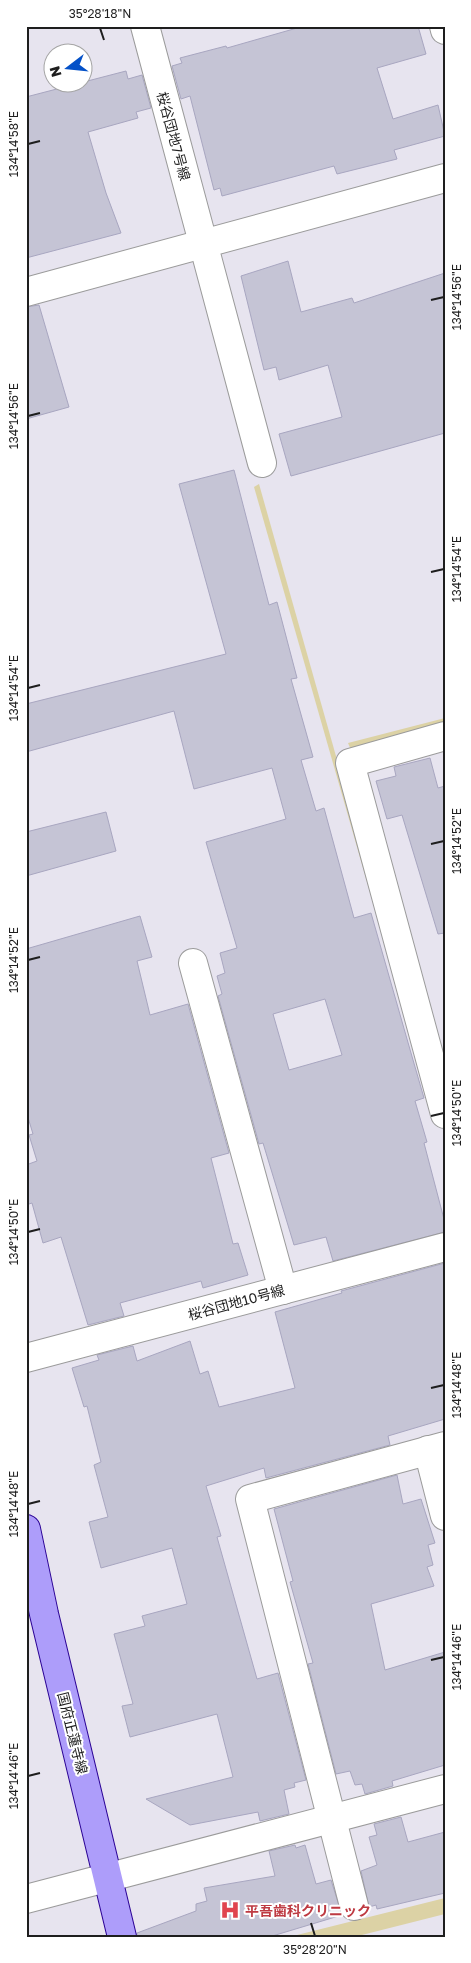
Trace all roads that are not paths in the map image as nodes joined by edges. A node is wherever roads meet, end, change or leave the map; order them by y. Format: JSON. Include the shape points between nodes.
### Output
{"nodes":[{"id":1,"x":145,"y":26,"type":"edge"},
{"id":2,"x":445,"y":178,"type":"edge"},
{"id":3,"x":203,"y":245,"type":"junction"},
{"id":4,"x":26,"y":292,"type":"edge"},
{"id":5,"x":262,"y":463,"type":"dead end"},
{"id":6,"x":445,"y":736,"type":"edge"},
{"id":7,"x":194,"y":963,"type":"dead end"},
{"id":8,"x":445,"y":1114,"type":"edge"},
{"id":9,"x":445,"y":1247,"type":"edge"},
{"id":10,"x":283,"y":1290,"type":"junction"},
{"id":11,"x":26,"y":1358,"type":"edge"},
{"id":12,"x":437,"y":1448,"type":"edge"},
{"id":13,"x":445,"y":1516,"type":"edge"},
{"id":14,"x":26,"y":1529,"type":"edge"},
{"id":15,"x":35,"y":1616,"type":"edge"},
{"id":16,"x":445,"y":1789,"type":"edge"},
{"id":17,"x":332,"y":1818,"type":"junction"},
{"id":18,"x":108,"y":1879,"type":"junction"},
{"id":19,"x":26,"y":1899,"type":"edge"},
{"id":20,"x":354,"y":1906,"type":"dead end"},
{"id":21,"x":122,"y":1937,"type":"edge"}],
"edges":[{"from":1,"to":3,"type":"street","name":"桜谷団地7号線"},
{"from":2,"to":3,"type":"street"},
{"from":3,"to":4,"type":"street"},
{"from":3,"to":5,"type":"street","name":"桜谷団地7号線"},
{"from":6,"to":8,"type":"street","via":[[350,763]]},
{"from":7,"to":10,"type":"street"},
{"from":9,"to":10,"type":"street","name":"桜谷団地10号線"},
{"from":10,"to":11,"type":"street","name":"桜谷団地10号線"},
{"from":12,"to":13,"type":"street"},
{"from":12,"to":17,"type":"street","via":[[250,1499]]},
{"from":14,"to":15,"type":"main road","name":"国府正蓮寺線"},
{"from":15,"to":18,"type":"main road","name":"国府正蓮寺線"},
{"from":16,"to":17,"type":"street"},
{"from":17,"to":18,"type":"street"},
{"from":17,"to":20,"type":"street"},
{"from":18,"to":19,"type":"street"},
{"from":18,"to":21,"type":"main road","name":"国府正蓮寺線"}]}
